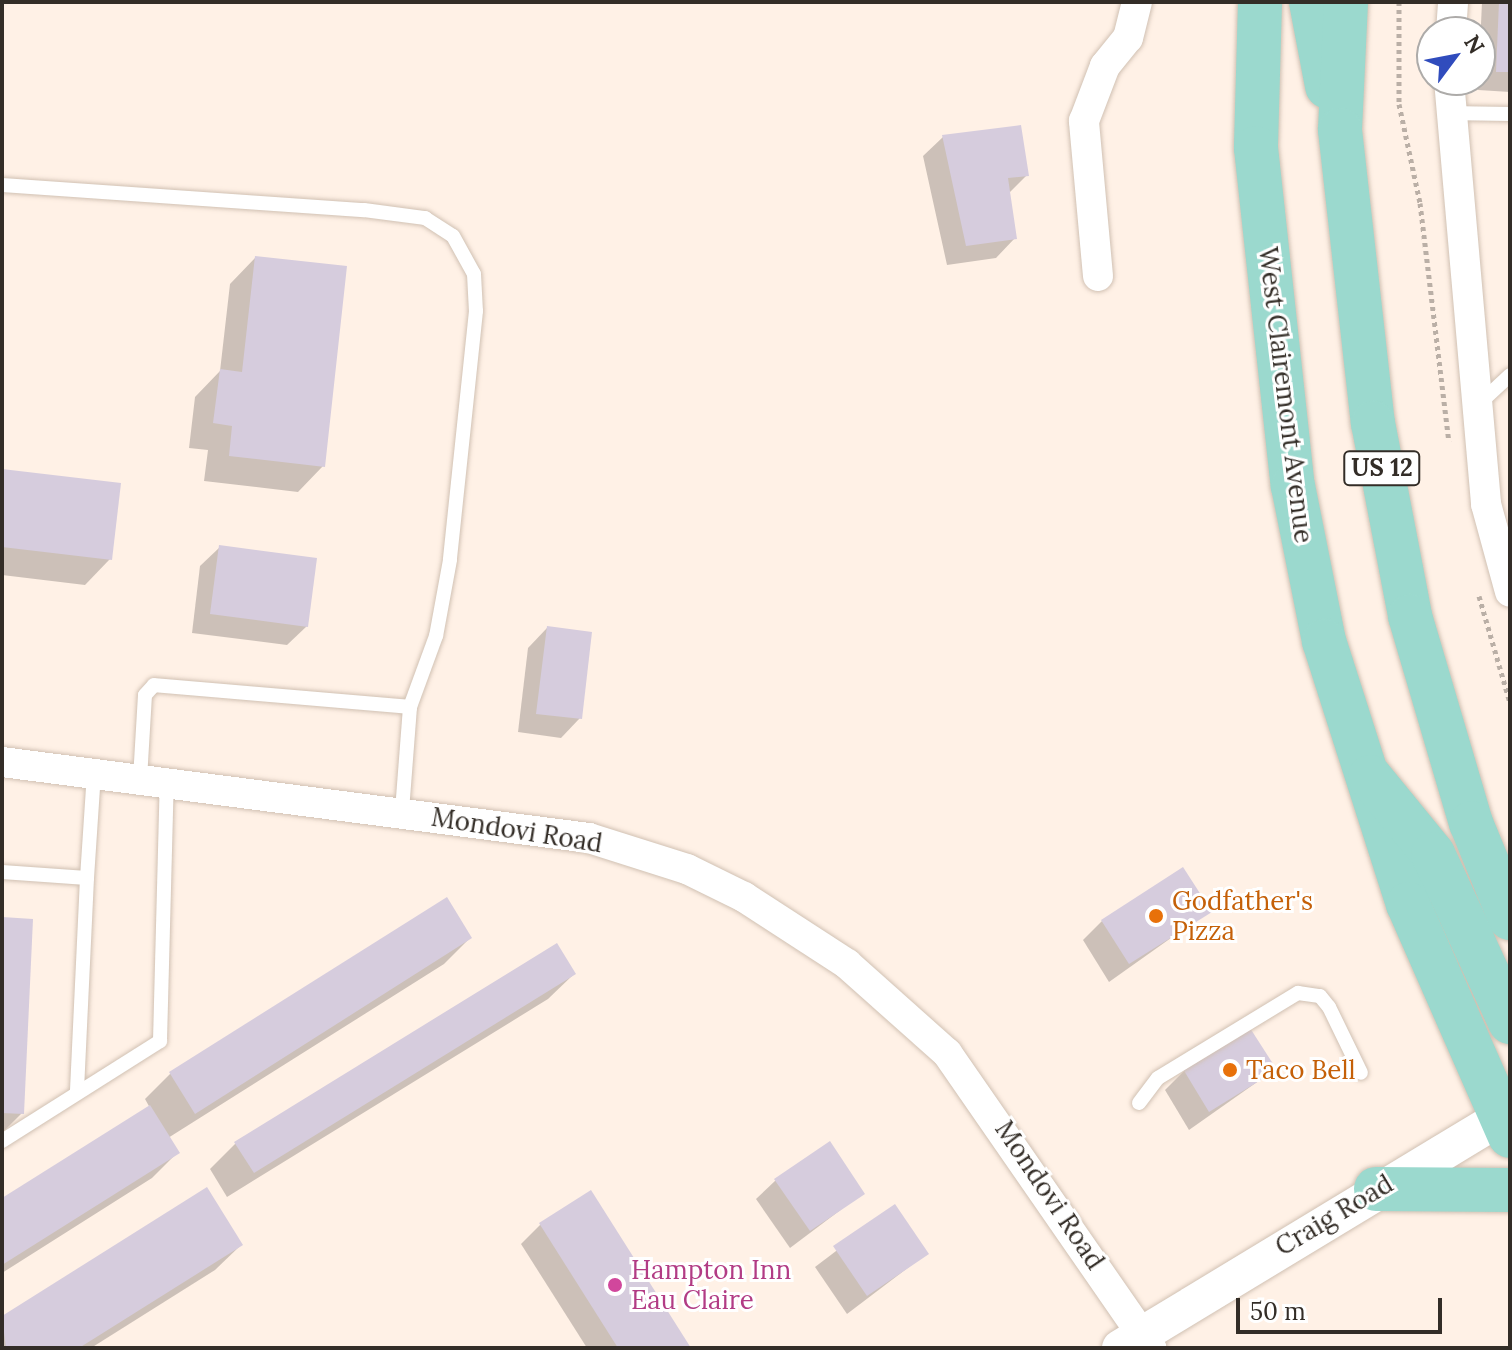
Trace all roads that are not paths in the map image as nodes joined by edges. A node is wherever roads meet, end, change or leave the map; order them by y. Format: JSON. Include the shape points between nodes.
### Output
{"nodes":[{"id":1,"x":1137,"y":2,"type":"edge"},
{"id":2,"x":1260,"y":2,"type":"edge"},
{"id":3,"x":1311,"y":2,"type":"edge"},
{"id":4,"x":1346,"y":2,"type":"edge"},
{"id":5,"x":1448,"y":96,"type":"edge"},
{"id":6,"x":1447,"y":113,"type":"junction"},
{"id":7,"x":1510,"y":114,"type":"edge"},
{"id":8,"x":1340,"y":130,"type":"junction"},
{"id":9,"x":2,"y":185,"type":"edge"},
{"id":10,"x":1098,"y":276,"type":"dead end"},
{"id":11,"x":1510,"y":375,"type":"edge"},
{"id":12,"x":1476,"y":407,"type":"junction"},
{"id":13,"x":1510,"y":592,"type":"edge"},
{"id":14,"x":410,"y":707,"type":"junction"},
{"id":15,"x":2,"y":762,"type":"edge"},
{"id":16,"x":1362,"y":770,"type":"junction"},
{"id":17,"x":94,"y":773,"type":"junction"},
{"id":18,"x":154,"y":781,"type":"junction"},
{"id":19,"x":402,"y":812,"type":"junction"},
{"id":20,"x":2,"y":872,"type":"edge"},
{"id":21,"x":87,"y":878,"type":"junction"},
{"id":22,"x":1510,"y":918,"type":"edge"},
{"id":23,"x":1510,"y":1022,"type":"edge"},
{"id":24,"x":1361,"y":1073,"type":"dead end"},
{"id":25,"x":77,"y":1093,"type":"junction"},
{"id":26,"x":1139,"y":1103,"type":"dead end"},
{"id":27,"x":1507,"y":1121,"type":"edge"},
{"id":28,"x":2,"y":1141,"type":"edge"},
{"id":29,"x":1376,"y":1189,"type":"junction"},
{"id":30,"x":1510,"y":1190,"type":"edge"},
{"id":31,"x":1138,"y":1343,"type":"edge"}],
"edges":[{"from":1,"to":10,"type":"street","via":[[1128,38],[1105,66],[1084,121]]},
{"from":2,"to":16,"type":"main road","name":"West Clairemont Avenue","via":[[1256,148],[1293,486],[1324,641]]},
{"from":3,"to":8,"type":"main road"},
{"from":4,"to":8,"type":"main road","number":"US 12"},
{"from":5,"to":6,"type":"street"},
{"from":6,"to":7,"type":"lane"},
{"from":6,"to":12,"type":"street"},
{"from":8,"to":22,"type":"main road","number":"US 12","via":[[1373,423],[1410,616],[1471,823]]},
{"from":9,"to":14,"type":"lane","via":[[364,210],[425,218],[453,236],[474,274],[476,311],[450,560],[436,636]]},
{"from":11,"to":12,"type":"lane"},
{"from":12,"to":13,"type":"street","via":[[1486,504]]},
{"from":14,"to":18,"type":"lane","via":[[154,685],[145,695]]},
{"from":14,"to":19,"type":"lane"},
{"from":15,"to":17,"type":"street","name":"Mondovi Road"},
{"from":16,"to":23,"type":"main road","via":[[1433,854]]},
{"from":16,"to":27,"type":"main road","name":"West Clairemont Avenue"},
{"from":17,"to":18,"type":"street","name":"Mondovi Road"},
{"from":17,"to":21,"type":"lane"},
{"from":18,"to":19,"type":"street","name":"Mondovi Road"},
{"from":18,"to":25,"type":"lane","via":[[160,1041]]},
{"from":19,"to":31,"type":"street","name":"Mondovi Road","via":[[589,838],[687,869],[799,929],[899,1005],[947,1053]]},
{"from":20,"to":21,"type":"lane"},
{"from":21,"to":25,"type":"lane"},
{"from":24,"to":26,"type":"lane","via":[[1329,1007],[1320,996],[1298,993],[1158,1078]]},
{"from":25,"to":28,"type":"lane"},
{"from":27,"to":29,"type":"street","name":"Craig Road"},
{"from":29,"to":30,"type":"main road"},
{"from":29,"to":31,"type":"street","name":"Craig Road"}]}
